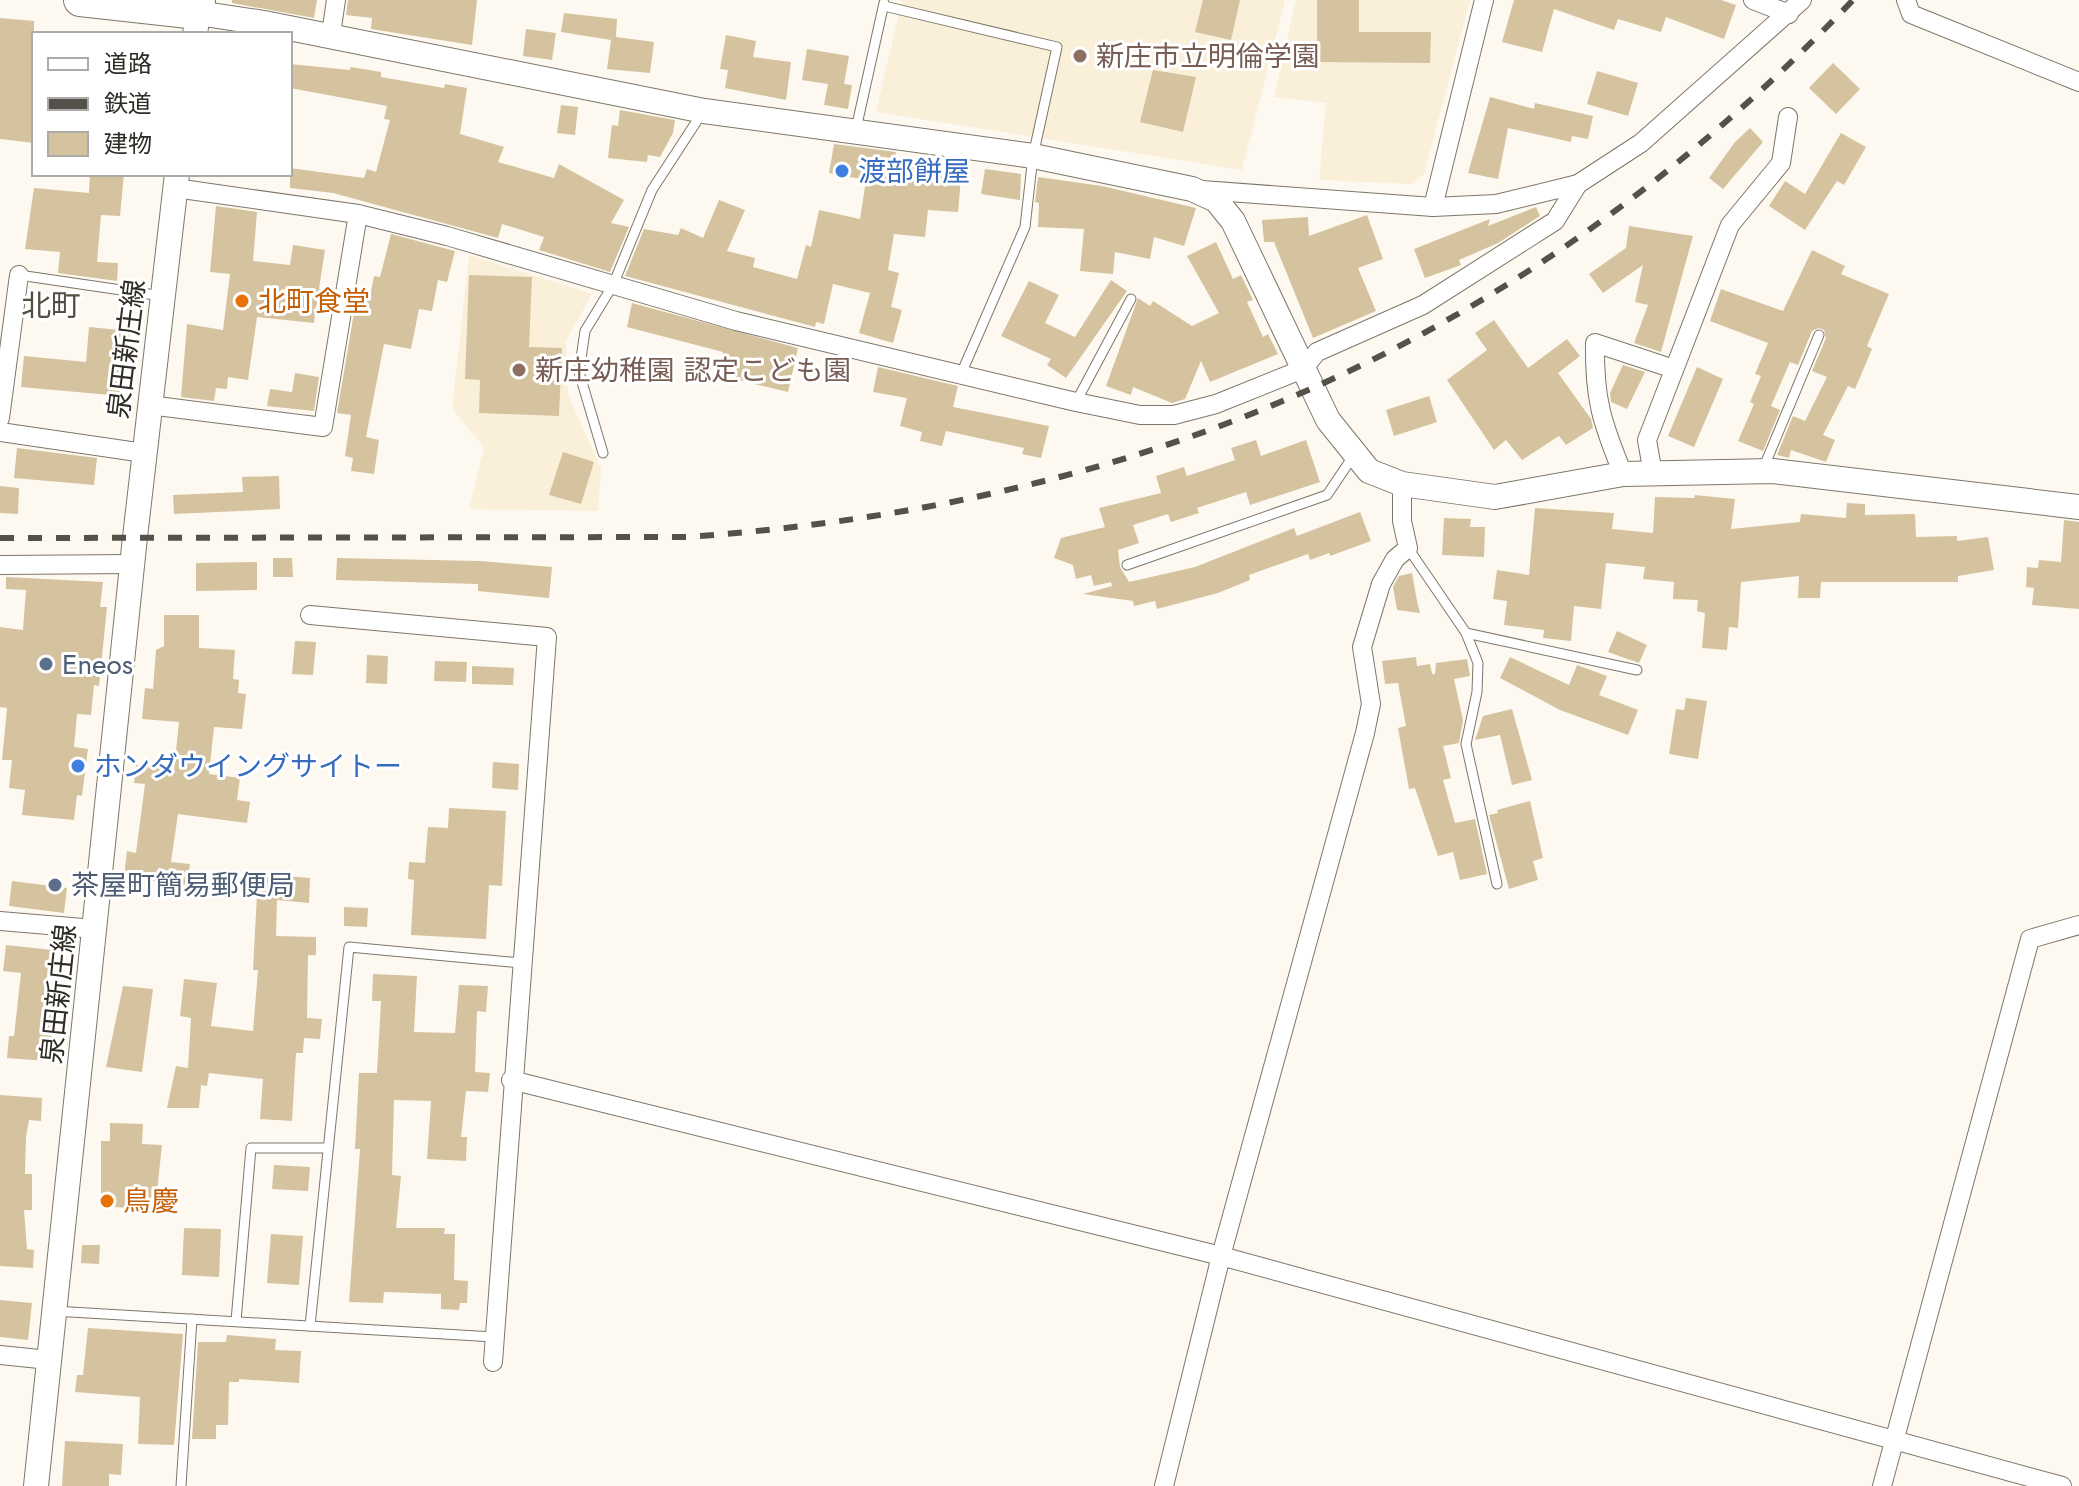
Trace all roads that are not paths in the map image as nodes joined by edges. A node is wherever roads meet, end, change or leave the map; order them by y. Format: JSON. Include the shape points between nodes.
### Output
{"nodes":[{"id":1,"x":80,"y":0,"type":"edge"},
{"id":2,"x":336,"y":0,"type":"edge"},
{"id":3,"x":1484,"y":0,"type":"edge"},
{"id":4,"x":1753,"y":0,"type":"edge"},
{"id":5,"x":1906,"y":0,"type":"edge"},
{"id":6,"x":884,"y":3,"type":"edge"},
{"id":7,"x":1796,"y":7,"type":"edge"},
{"id":8,"x":197,"y":16,"type":"edge"},
{"id":9,"x":331,"y":34,"type":"junction"},
{"id":10,"x":2079,"y":82,"type":"edge"},
{"id":11,"x":704,"y":111,"type":"junction"},
{"id":12,"x":1788,"y":117,"type":"dead end"},
{"id":13,"x":855,"y":132,"type":"junction"},
{"id":14,"x":1033,"y":156,"type":"junction"},
{"id":15,"x":176,"y":181,"type":"edge"},
{"id":16,"x":1578,"y":184,"type":"junction"},
{"id":17,"x":1192,"y":189,"type":"junction"},
{"id":18,"x":1433,"y":207,"type":"junction"},
{"id":19,"x":358,"y":214,"type":"junction"},
{"id":20,"x":19,"y":275,"type":"joint"},
{"id":21,"x":613,"y":285,"type":"junction"},
{"id":22,"x":162,"y":296,"type":"junction"},
{"id":23,"x":1131,"y":299,"type":"dead end"},
{"id":24,"x":1819,"y":335,"type":"dead end"},
{"id":25,"x":4,"y":342,"type":"edge"},
{"id":26,"x":1303,"y":369,"type":"junction"},
{"id":27,"x":1674,"y":369,"type":"junction"},
{"id":28,"x":961,"y":374,"type":"junction"},
{"id":29,"x":1076,"y":402,"type":"junction"},
{"id":30,"x":149,"y":405,"type":"junction"},
{"id":31,"x":1,"y":406,"type":"edge"},
{"id":32,"x":0,"y":432,"type":"edge"},
{"id":33,"x":144,"y":453,"type":"junction"},
{"id":34,"x":603,"y":453,"type":"dead end"},
{"id":35,"x":1355,"y":453,"type":"junction"},
{"id":36,"x":1762,"y":471,"type":"junction"},
{"id":37,"x":1623,"y":474,"type":"junction"},
{"id":38,"x":1653,"y":474,"type":"junction"},
{"id":39,"x":1402,"y":484,"type":"junction"},
{"id":40,"x":2079,"y":507,"type":"edge"},
{"id":41,"x":1408,"y":548,"type":"junction"},
{"id":42,"x":132,"y":564,"type":"junction"},
{"id":43,"x":0,"y":565,"type":"edge"},
{"id":44,"x":1127,"y":565,"type":"dead end"},
{"id":45,"x":310,"y":615,"type":"dead end"},
{"id":46,"x":1466,"y":633,"type":"junction"},
{"id":47,"x":1637,"y":670,"type":"dead end"},
{"id":48,"x":1497,"y":884,"type":"dead end"},
{"id":49,"x":0,"y":921,"type":"edge"},
{"id":50,"x":2079,"y":925,"type":"edge"},
{"id":51,"x":95,"y":929,"type":"junction"},
{"id":52,"x":521,"y":963,"type":"junction"},
{"id":53,"x":511,"y":1080,"type":"junction"},
{"id":54,"x":328,"y":1148,"type":"junction"},
{"id":55,"x":1221,"y":1256,"type":"junction"},
{"id":56,"x":54,"y":1311,"type":"junction"},
{"id":57,"x":192,"y":1319,"type":"junction"},
{"id":58,"x":236,"y":1321,"type":"junction"},
{"id":59,"x":310,"y":1326,"type":"junction"},
{"id":60,"x":494,"y":1337,"type":"junction"},
{"id":61,"x":0,"y":1355,"type":"edge"},
{"id":62,"x":49,"y":1360,"type":"junction"},
{"id":63,"x":493,"y":1362,"type":"dead end"},
{"id":64,"x":1895,"y":1441,"type":"junction"},
{"id":65,"x":36,"y":1486,"type":"edge"},
{"id":66,"x":181,"y":1486,"type":"edge"},
{"id":67,"x":1164,"y":1486,"type":"edge"},
{"id":68,"x":1882,"y":1486,"type":"edge"},
{"id":69,"x":2062,"y":1486,"type":"edge"}],
"edges":[{"from":1,"to":8,"type":"highway"},
{"from":2,"to":9,"type":"street"},
{"from":3,"to":18,"type":"street"},
{"from":4,"to":7,"type":"street"},
{"from":5,"to":10,"type":"street","via":[[1911,14]]},
{"from":6,"to":13,"type":"lane"},
{"from":6,"to":14,"type":"lane","via":[[1057,47]]},
{"from":7,"to":16,"type":"street","via":[[1641,143]]},
{"from":8,"to":9,"type":"street"},
{"from":9,"to":11,"type":"street"},
{"from":11,"to":13,"type":"street"},
{"from":11,"to":21,"type":"lane","via":[[652,190]]},
{"from":12,"to":27,"type":"street","via":[[1781,163],[1730,225]]},
{"from":13,"to":14,"type":"street"},
{"from":14,"to":17,"type":"street"},
{"from":14,"to":28,"type":"lane","via":[[1025,227]]},
{"from":15,"to":19,"type":"street"},
{"from":15,"to":22,"type":"street","name":"泉田新庄線"},
{"from":16,"to":18,"type":"street","via":[[1496,204]]},
{"from":16,"to":26,"type":"street","via":[[1555,221],[1423,305],[1317,352]]},
{"from":17,"to":18,"type":"street"},
{"from":17,"to":26,"type":"street","via":[[1216,200],[1233,221]]},
{"from":19,"to":21,"type":"street"},
{"from":19,"to":30,"type":"street","via":[[323,427]]},
{"from":20,"to":22,"type":"lane"},
{"from":20,"to":25,"type":"street"},
{"from":21,"to":28,"type":"street","via":[[736,321]]},
{"from":21,"to":34,"type":"lane","via":[[594,313],[580,350],[583,394]]},
{"from":22,"to":30,"type":"street","name":"泉田新庄線"},
{"from":23,"to":29,"type":"lane"},
{"from":24,"to":36,"type":"lane"},
{"from":25,"to":31,"type":"street"},
{"from":26,"to":29,"type":"street","via":[[1174,415],[1140,415]]},
{"from":26,"to":35,"type":"street","via":[[1328,420]]},
{"from":27,"to":37,"type":"street","via":[[1595,343],[1597,400]]},
{"from":27,"to":38,"type":"street","via":[[1647,440]]},
{"from":28,"to":29,"type":"street"},
{"from":30,"to":33,"type":"street","name":"泉田新庄線"},
{"from":32,"to":33,"type":"street"},
{"from":33,"to":42,"type":"street","name":"泉田新庄線"},
{"from":35,"to":39,"type":"street","via":[[1369,471]]},
{"from":35,"to":44,"type":"lane","via":[[1327,495]]},
{"from":36,"to":38,"type":"street"},
{"from":36,"to":40,"type":"street"},
{"from":37,"to":38,"type":"street"},
{"from":37,"to":39,"type":"street","via":[[1495,497]]},
{"from":39,"to":41,"type":"street"},
{"from":41,"to":46,"type":"lane"},
{"from":41,"to":55,"type":"street","via":[[1381,584],[1362,647],[1371,704],[1365,733]]},
{"from":42,"to":43,"type":"street"},
{"from":42,"to":51,"type":"street","name":"泉田新庄線"},
{"from":45,"to":52,"type":"street","via":[[547,637]]},
{"from":46,"to":47,"type":"lane"},
{"from":46,"to":48,"type":"lane","via":[[1478,663],[1466,744]]},
{"from":49,"to":51,"type":"street"},
{"from":50,"to":64,"type":"street","via":[[2030,939]]},
{"from":51,"to":56,"type":"street","name":"泉田新庄線"},
{"from":52,"to":53,"type":"street"},
{"from":52,"to":54,"type":"lane","via":[[349,947]]},
{"from":53,"to":55,"type":"street"},
{"from":53,"to":60,"type":"street"},
{"from":54,"to":58,"type":"lane","via":[[251,1148]]},
{"from":54,"to":59,"type":"lane"},
{"from":55,"to":64,"type":"street"},
{"from":55,"to":67,"type":"street"},
{"from":56,"to":57,"type":"lane"},
{"from":56,"to":62,"type":"street","name":"泉田新庄線"},
{"from":57,"to":58,"type":"lane"},
{"from":57,"to":66,"type":"lane"},
{"from":58,"to":59,"type":"lane"},
{"from":59,"to":60,"type":"lane"},
{"from":60,"to":63,"type":"street"},
{"from":61,"to":62,"type":"street"},
{"from":62,"to":65,"type":"street","name":"泉田新庄線"},
{"from":64,"to":68,"type":"street"},
{"from":64,"to":69,"type":"street"}]}
